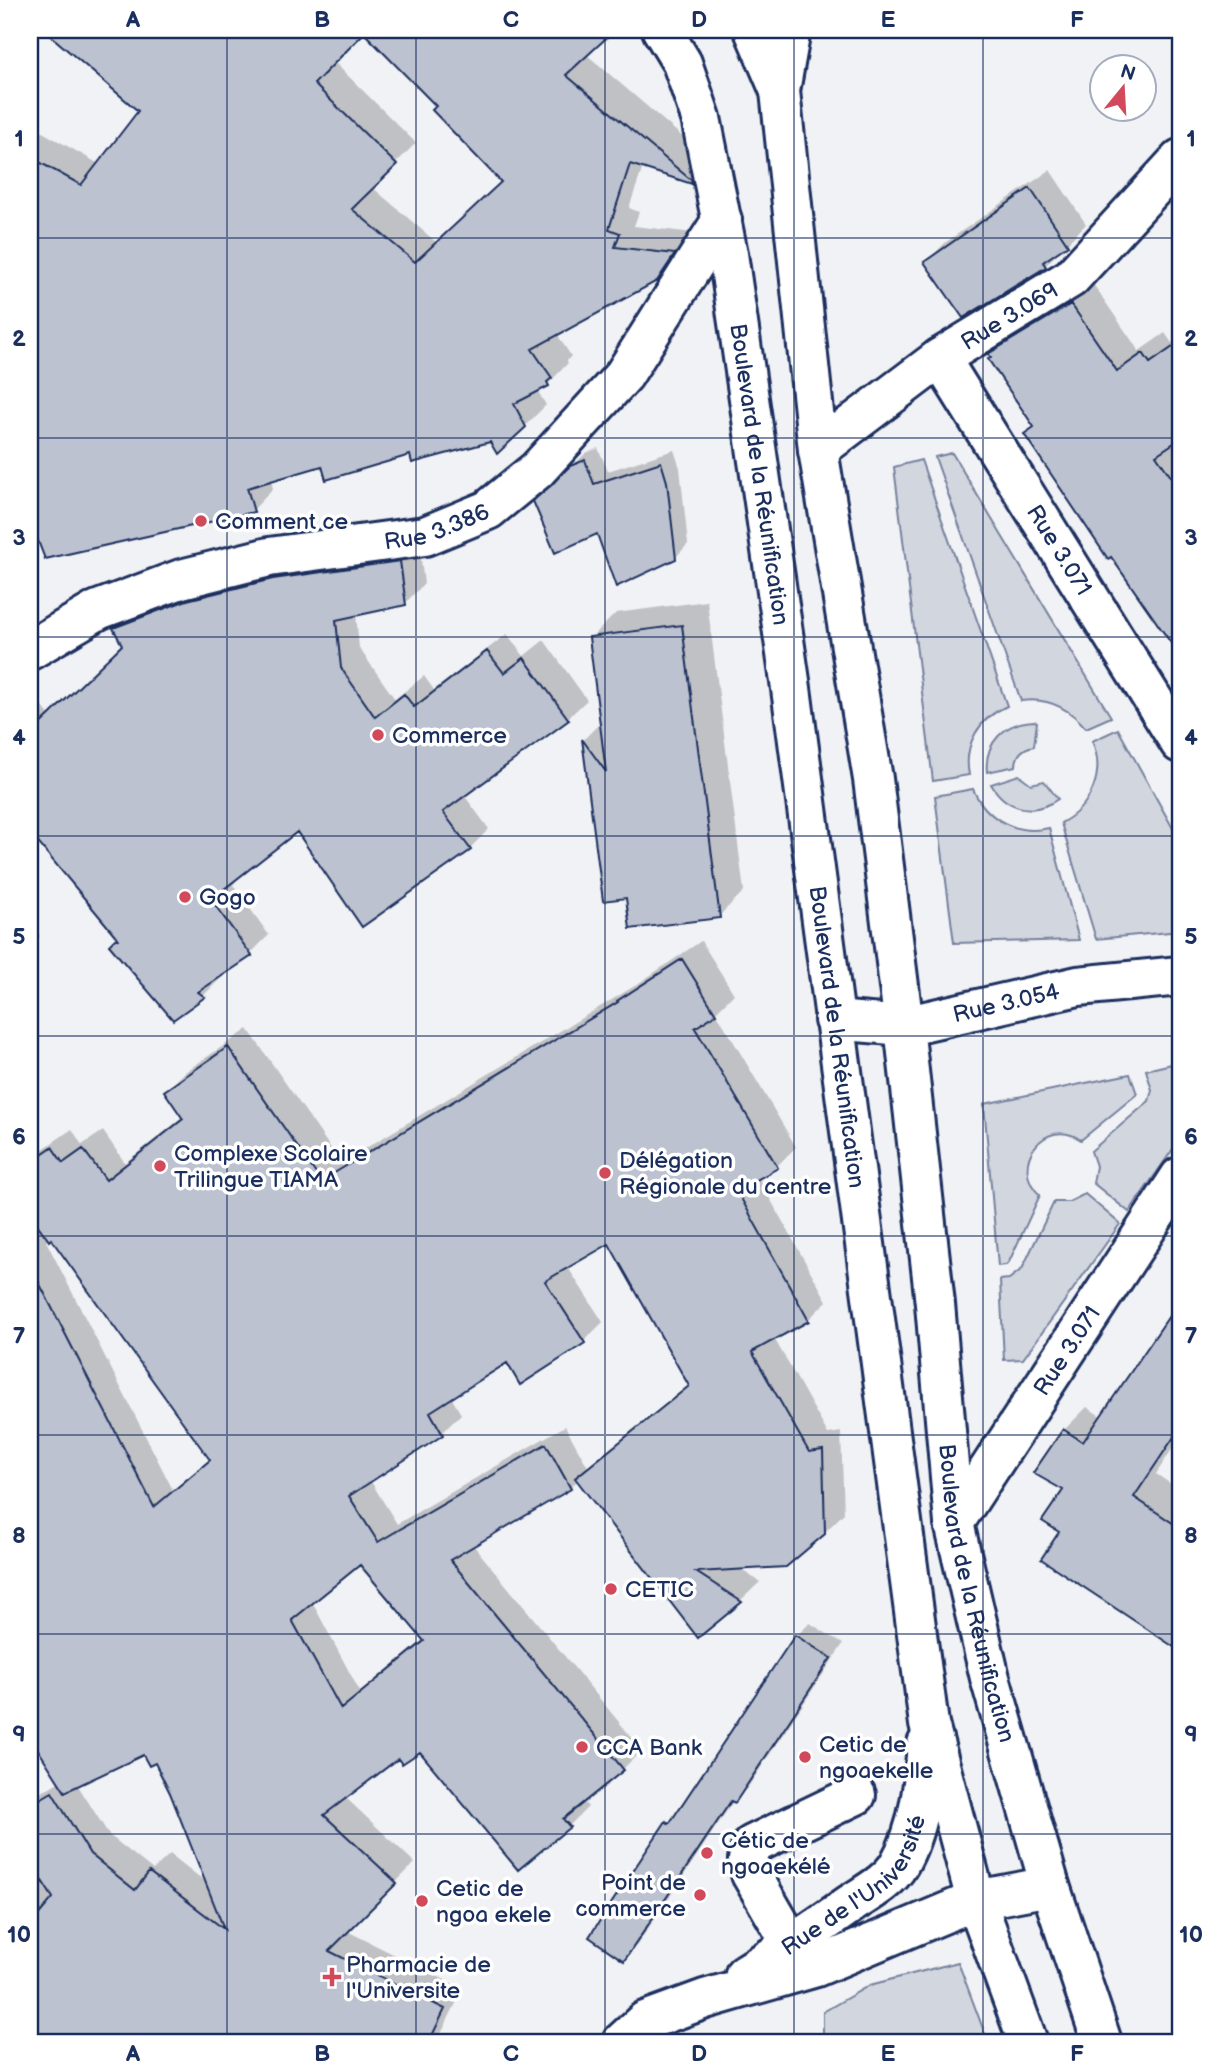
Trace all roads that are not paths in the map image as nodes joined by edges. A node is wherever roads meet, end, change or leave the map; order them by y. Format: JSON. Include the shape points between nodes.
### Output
{"nodes":[{"id":1,"x":754,"y":30,"type":"edge"},
{"id":2,"x":791,"y":30,"type":"edge"},
{"id":3,"x":667,"y":31,"type":"edge"},
{"id":4,"x":780,"y":91,"type":"junction"},
{"id":5,"x":1180,"y":159,"type":"edge"},
{"id":6,"x":722,"y":220,"type":"junction"},
{"id":7,"x":940,"y":358,"type":"junction"},
{"id":8,"x":818,"y":450,"type":"junction"},
{"id":9,"x":30,"y":650,"type":"edge"},
{"id":10,"x":1180,"y":743,"type":"edge"},
{"id":11,"x":1180,"y":976,"type":"edge"},
{"id":12,"x":834,"y":1020,"type":"junction"},
{"id":13,"x":904,"y":1026,"type":"junction"},
{"id":14,"x":1180,"y":1177,"type":"edge"},
{"id":15,"x":954,"y":1523,"type":"junction"},
{"id":16,"x":929,"y":1724,"type":"junction"},
{"id":17,"x":856,"y":1795,"type":"dead end"},
{"id":18,"x":1050,"y":1886,"type":"junction"},
{"id":19,"x":976,"y":1900,"type":"junction"},
{"id":20,"x":792,"y":1945,"type":"junction"},
{"id":21,"x":705,"y":1999,"type":"junction"},
{"id":22,"x":622,"y":2042,"type":"edge"},
{"id":23,"x":1028,"y":2042,"type":"edge"},
{"id":24,"x":1102,"y":2042,"type":"edge"}],
"edges":[{"from":1,"to":4,"type":"main road"},
{"from":2,"to":4,"type":"main road"},
{"from":3,"to":6,"type":"main road","name":"Boulevard de la Réunification","via":[[701,118]]},
{"from":4,"to":8,"type":"main road","name":"Boulevard de la Réunification"},
{"from":5,"to":7,"type":"main road","name":"Rue 3.069","via":[[1071,278]]},
{"from":6,"to":9,"type":"main road","name":"Rue 3.386","via":[[624,375],[537,470],[488,510],[425,536],[269,557],[181,579],[98,610]]},
{"from":6,"to":12,"type":"main road","name":"Boulevard de la Réunification"},
{"from":7,"to":8,"type":"main road","name":"Rue 3.069"},
{"from":7,"to":10,"type":"main road","name":"Rue 3.071"},
{"from":8,"to":13,"type":"main road","name":"Boulevard de la Réunification","via":[[873,779]]},
{"from":11,"to":13,"type":"main road","name":"Rue 3.054","via":[[1078,986]]},
{"from":12,"to":13,"type":"main road","name":"Rue 3.054"},
{"from":12,"to":16,"type":"main road","name":"Boulevard de la Réunification"},
{"from":13,"to":15,"type":"main road","name":"Boulevard de la Réunification"},
{"from":14,"to":15,"type":"main road","name":"Rue 3.071"},
{"from":15,"to":18,"type":"main road","name":"Boulevard de la Réunification","via":[[990,1678]]},
{"from":16,"to":19,"type":"main road","name":"Boulevard de la Réunification"},
{"from":16,"to":20,"type":"main road","name":"Rue de l'Université","via":[[917,1812],[897,1867]]},
{"from":17,"to":20,"type":"main road","via":[[752,1845],[751,1874]]},
{"from":18,"to":19,"type":"main road","name":"Rue de l'Université"},
{"from":18,"to":24,"type":"main road","name":"Boulevard de la Réunification"},
{"from":19,"to":21,"type":"main road","name":"Rue de l'Université","via":[[816,1967]]},
{"from":19,"to":23,"type":"main road","name":"Boulevard de la Réunification"},
{"from":20,"to":21,"type":"main road","name":"Rue de l'Université"},
{"from":21,"to":22,"type":"main road","name":"Rue de l'Université","via":[[645,2021]]}]}
